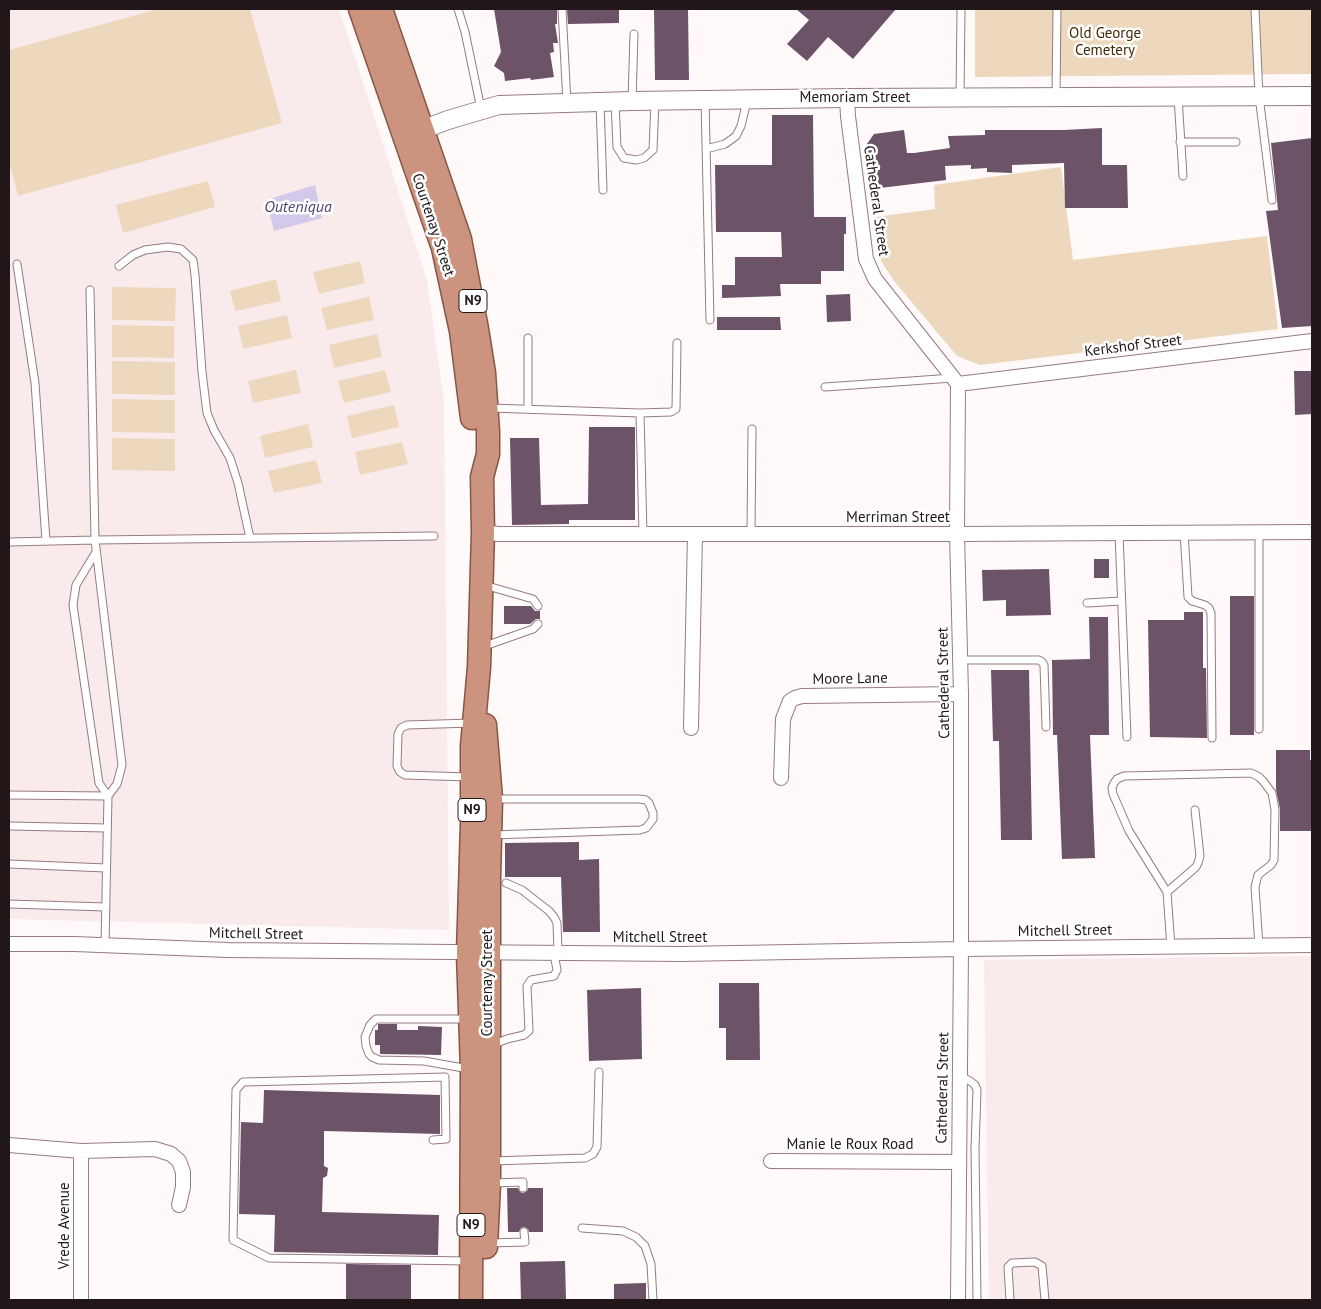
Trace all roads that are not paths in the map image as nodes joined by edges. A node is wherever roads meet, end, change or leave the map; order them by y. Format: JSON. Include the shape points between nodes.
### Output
{"nodes":[{"id":1,"x":360,"y":9,"type":"edge"},
{"id":2,"x":381,"y":9,"type":"edge"},
{"id":3,"x":458,"y":9,"type":"edge"},
{"id":4,"x":562,"y":9,"type":"edge"},
{"id":5,"x":961,"y":9,"type":"edge"},
{"id":6,"x":1056,"y":9,"type":"edge"},
{"id":7,"x":1255,"y":9,"type":"edge"},
{"id":8,"x":634,"y":34,"type":"dead end"},
{"id":9,"x":1056,"y":96,"type":"junction"},
{"id":10,"x":1178,"y":96,"type":"junction"},
{"id":11,"x":1259,"y":96,"type":"junction"},
{"id":12,"x":1312,"y":96,"type":"edge"},
{"id":13,"x":847,"y":98,"type":"junction"},
{"id":14,"x":960,"y":98,"type":"junction"},
{"id":15,"x":748,"y":99,"type":"junction"},
{"id":16,"x":705,"y":100,"type":"junction"},
{"id":17,"x":632,"y":101,"type":"junction"},
{"id":18,"x":655,"y":101,"type":"junction"},
{"id":19,"x":607,"y":102,"type":"junction"},
{"id":20,"x":567,"y":103,"type":"junction"},
{"id":21,"x":482,"y":110,"type":"junction"},
{"id":22,"x":413,"y":133,"type":"junction"},
{"id":23,"x":1180,"y":142,"type":"junction"},
{"id":24,"x":1236,"y":142,"type":"dead end"},
{"id":25,"x":706,"y":149,"type":"junction"},
{"id":26,"x":1183,"y":176,"type":"dead end"},
{"id":27,"x":603,"y":190,"type":"dead end"},
{"id":28,"x":1272,"y":200,"type":"dead end"},
{"id":29,"x":17,"y":264,"type":"dead end"},
{"id":30,"x":119,"y":266,"type":"dead end"},
{"id":31,"x":90,"y":290,"type":"dead end"},
{"id":32,"x":710,"y":320,"type":"dead end"},
{"id":33,"x":528,"y":338,"type":"dead end"},
{"id":34,"x":1312,"y":341,"type":"edge"},
{"id":35,"x":677,"y":344,"type":"dead end"},
{"id":36,"x":955,"y":381,"type":"junction"},
{"id":37,"x":825,"y":387,"type":"dead end"},
{"id":38,"x":486,"y":408,"type":"junction"},
{"id":39,"x":528,"y":408,"type":"junction"},
{"id":40,"x":640,"y":413,"type":"junction"},
{"id":41,"x":752,"y":429,"type":"dead end"},
{"id":42,"x":482,"y":477,"type":"junction"},
{"id":43,"x":484,"y":532,"type":"junction"},
{"id":44,"x":1184,"y":532,"type":"junction"},
{"id":45,"x":1259,"y":532,"type":"junction"},
{"id":46,"x":1312,"y":532,"type":"edge"},
{"id":47,"x":1118,"y":533,"type":"junction"},
{"id":48,"x":643,"y":534,"type":"junction"},
{"id":49,"x":695,"y":534,"type":"junction"},
{"id":50,"x":751,"y":534,"type":"junction"},
{"id":51,"x":957,"y":534,"type":"junction"},
{"id":52,"x":434,"y":536,"type":"dead end"},
{"id":53,"x":250,"y":538,"type":"junction"},
{"id":54,"x":95,"y":540,"type":"junction"},
{"id":55,"x":46,"y":541,"type":"junction"},
{"id":56,"x":9,"y":542,"type":"edge"},
{"id":57,"x":96,"y":552,"type":"junction"},
{"id":58,"x":482,"y":584,"type":"junction"},
{"id":59,"x":1121,"y":601,"type":"junction"},
{"id":60,"x":1087,"y":603,"type":"dead end"},
{"id":61,"x":538,"y":606,"type":"dead end"},
{"id":62,"x":538,"y":624,"type":"dead end"},
{"id":63,"x":479,"y":657,"type":"junction"},
{"id":64,"x":960,"y":660,"type":"junction"},
{"id":65,"x":960,"y":694,"type":"junction"},
{"id":66,"x":474,"y":723,"type":"junction"},
{"id":67,"x":1046,"y":727,"type":"dead end"},
{"id":68,"x":691,"y":728,"type":"dead end"},
{"id":69,"x":1259,"y":730,"type":"dead end"},
{"id":70,"x":1127,"y":736,"type":"dead end"},
{"id":71,"x":1212,"y":738,"type":"dead end"},
{"id":72,"x":472,"y":777,"type":"junction"},
{"id":73,"x":781,"y":778,"type":"dead end"},
{"id":74,"x":9,"y":794,"type":"edge"},
{"id":75,"x":108,"y":796,"type":"junction"},
{"id":76,"x":491,"y":799,"type":"junction"},
{"id":77,"x":1195,"y":810,"type":"dead end"},
{"id":78,"x":9,"y":826,"type":"edge"},
{"id":79,"x":107,"y":828,"type":"junction"},
{"id":80,"x":490,"y":835,"type":"junction"},
{"id":81,"x":9,"y":864,"type":"edge"},
{"id":82,"x":106,"y":868,"type":"junction"},
{"id":83,"x":506,"y":883,"type":"dead end"},
{"id":84,"x":1167,"y":892,"type":"junction"},
{"id":85,"x":9,"y":904,"type":"edge"},
{"id":86,"x":106,"y":906,"type":"junction"},
{"id":87,"x":9,"y":944,"type":"edge"},
{"id":88,"x":105,"y":945,"type":"junction"},
{"id":89,"x":1312,"y":945,"type":"edge"},
{"id":90,"x":1172,"y":946,"type":"junction"},
{"id":91,"x":1259,"y":946,"type":"junction"},
{"id":92,"x":961,"y":949,"type":"junction"},
{"id":93,"x":478,"y":952,"type":"junction"},
{"id":94,"x":556,"y":954,"type":"junction"},
{"id":95,"x":471,"y":1019,"type":"junction"},
{"id":96,"x":488,"y":1051,"type":"junction"},
{"id":97,"x":472,"y":1070,"type":"junction"},
{"id":98,"x":599,"y":1072,"type":"dead end"},
{"id":99,"x":960,"y":1075,"type":"junction"},
{"id":100,"x":433,"y":1140,"type":"dead end"},
{"id":101,"x":9,"y":1145,"type":"edge"},
{"id":102,"x":81,"y":1151,"type":"junction"},
{"id":103,"x":771,"y":1161,"type":"dead end"},
{"id":104,"x":958,"y":1162,"type":"junction"},
{"id":105,"x":489,"y":1172,"type":"junction"},
{"id":106,"x":523,"y":1188,"type":"dead end"},
{"id":107,"x":180,"y":1205,"type":"dead end"},
{"id":108,"x":582,"y":1228,"type":"dead end"},
{"id":109,"x":524,"y":1232,"type":"dead end"},
{"id":110,"x":486,"y":1243,"type":"junction"},
{"id":111,"x":471,"y":1261,"type":"junction"},
{"id":112,"x":81,"y":1300,"type":"edge"},
{"id":113,"x":471,"y":1300,"type":"edge"},
{"id":114,"x":484,"y":1300,"type":"edge"},
{"id":115,"x":654,"y":1300,"type":"edge"},
{"id":116,"x":958,"y":1300,"type":"edge"},
{"id":117,"x":977,"y":1300,"type":"edge"},
{"id":118,"x":1010,"y":1300,"type":"edge"},
{"id":119,"x":1045,"y":1300,"type":"edge"}],
"edges":[{"from":1,"to":22,"type":"highway","name":"Courtenay Street","number":"N9"},
{"from":2,"to":22,"type":"highway","name":"Courtenay Street","number":"N9"},
{"from":3,"to":21,"type":"lane"},
{"from":4,"to":20,"type":"lane"},
{"from":5,"to":14,"type":"lane"},
{"from":6,"to":9,"type":"lane"},
{"from":7,"to":11,"type":"lane"},
{"from":8,"to":17,"type":"lane"},
{"from":9,"to":10,"type":"street","name":"Memoriam Street"},
{"from":9,"to":14,"type":"street","name":"Memoriam Street"},
{"from":10,"to":11,"type":"street","name":"Memoriam Street"},
{"from":10,"to":23,"type":"lane"},
{"from":11,"to":12,"type":"street","name":"Memoriam Street"},
{"from":11,"to":28,"type":"lane"},
{"from":13,"to":14,"type":"street","name":"Memoriam Street"},
{"from":13,"to":15,"type":"street","name":"Memoriam Street"},
{"from":13,"to":36,"type":"street","name":"Cathederal Street","via":[[866,259],[874,278]]},
{"from":15,"to":16,"type":"street","name":"Memoriam Street"},
{"from":15,"to":25,"type":"lane","via":[[736,136],[725,144]]},
{"from":16,"to":18,"type":"street","name":"Memoriam Street"},
{"from":16,"to":25,"type":"lane"},
{"from":17,"to":18,"type":"street","name":"Memoriam Street"},
{"from":17,"to":19,"type":"street","name":"Memoriam Street"},
{"from":18,"to":19,"type":"lane","via":[[653,150],[636,160],[624,158],[617,147]]},
{"from":19,"to":20,"type":"street","name":"Memoriam Street"},
{"from":19,"to":27,"type":"lane"},
{"from":20,"to":21,"type":"street","name":"Memoriam Street","via":[[499,105]]},
{"from":21,"to":22,"type":"street","name":"Memoriam Street"},
{"from":22,"to":38,"type":"highway","name":"Courtenay Street","number":"N9","via":[[460,239],[475,311]]},
{"from":22,"to":42,"type":"highway","name":"Courtenay Street","number":"N9","via":[[450,275],[468,376],[475,459]]},
{"from":23,"to":24,"type":"lane"},
{"from":23,"to":26,"type":"lane"},
{"from":25,"to":32,"type":"lane"},
{"from":29,"to":55,"type":"lane","via":[[35,383]]},
{"from":30,"to":53,"type":"lane","via":[[145,250],[168,247],[181,249],[192,260],[207,413],[230,458]]},
{"from":31,"to":54,"type":"lane"},
{"from":33,"to":39,"type":"lane"},
{"from":34,"to":36,"type":"street","name":"Kerkshof Street"},
{"from":35,"to":40,"type":"lane","via":[[676,409]]},
{"from":36,"to":37,"type":"lane"},
{"from":36,"to":51,"type":"street","name":"Cathederal Street"},
{"from":38,"to":39,"type":"lane"},
{"from":38,"to":42,"type":"highway","name":"Courtenay Street","number":"N9","via":[[488,454]]},
{"from":39,"to":40,"type":"lane"},
{"from":40,"to":48,"type":"lane"},
{"from":41,"to":50,"type":"lane"},
{"from":42,"to":43,"type":"highway","name":"Courtenay Street","number":"N9"},
{"from":43,"to":48,"type":"street","name":"Merriman Street"},
{"from":43,"to":58,"type":"highway","name":"Courtenay Street","number":"N9"},
{"from":44,"to":45,"type":"street","name":"Merriman Street"},
{"from":44,"to":47,"type":"street","name":"Merriman Street"},
{"from":44,"to":71,"type":"lane","via":[[1188,597],[1205,605],[1211,613]]},
{"from":45,"to":46,"type":"street","name":"Merriman Street"},
{"from":45,"to":69,"type":"lane"},
{"from":47,"to":51,"type":"street","name":"Merriman Street"},
{"from":47,"to":59,"type":"lane"},
{"from":48,"to":49,"type":"street","name":"Merriman Street"},
{"from":49,"to":50,"type":"street","name":"Merriman Street"},
{"from":49,"to":68,"type":"street"},
{"from":50,"to":51,"type":"street","name":"Merriman Street"},
{"from":51,"to":64,"type":"street","name":"Cathederal Street"},
{"from":52,"to":53,"type":"lane"},
{"from":53,"to":54,"type":"lane"},
{"from":54,"to":55,"type":"lane"},
{"from":54,"to":57,"type":"lane"},
{"from":55,"to":56,"type":"lane"},
{"from":57,"to":75,"type":"lane","via":[[122,765],[117,784]]},
{"from":57,"to":75,"type":"lane","via":[[76,585],[73,605],[99,783]]},
{"from":58,"to":61,"type":"lane","via":[[533,599]]},
{"from":58,"to":63,"type":"highway","name":"Courtenay Street","number":"N9"},
{"from":59,"to":60,"type":"lane"},
{"from":59,"to":70,"type":"lane"},
{"from":62,"to":63,"type":"lane"},
{"from":63,"to":66,"type":"highway","name":"Courtenay Street","number":"N9"},
{"from":63,"to":76,"type":"highway","name":"Courtenay Street","number":"N9"},
{"from":64,"to":65,"type":"street","name":"Cathederal Street"},
{"from":64,"to":67,"type":"lane","via":[[1042,662]]},
{"from":65,"to":73,"type":"street","name":"Moore Lane","via":[[796,698],[790,701],[782,719]]},
{"from":65,"to":92,"type":"street","name":"Cathederal Street"},
{"from":66,"to":72,"type":"highway","name":"Courtenay Street","number":"N9"},
{"from":66,"to":72,"type":"lane","via":[[407,726],[398,734],[397,766],[405,775]]},
{"from":72,"to":93,"type":"highway","name":"Courtenay Street","number":"N9"},
{"from":74,"to":75,"type":"lane"},
{"from":75,"to":79,"type":"lane"},
{"from":76,"to":80,"type":"highway","name":"Courtenay Street","number":"N9"},
{"from":76,"to":80,"type":"lane","via":[[639,799],[649,803],[653,819],[640,830]]},
{"from":77,"to":84,"type":"lane","via":[[1198,863]]},
{"from":78,"to":79,"type":"lane"},
{"from":79,"to":82,"type":"lane"},
{"from":80,"to":93,"type":"highway","name":"Courtenay Street","number":"N9"},
{"from":81,"to":82,"type":"lane"},
{"from":82,"to":86,"type":"lane"},
{"from":83,"to":94,"type":"lane","via":[[522,890],[554,917],[557,923]]},
{"from":84,"to":90,"type":"lane"},
{"from":84,"to":91,"type":"lane","via":[[1129,831],[1113,794],[1114,783],[1124,776],[1254,774],[1272,793],[1275,810],[1274,860],[1258,875],[1255,887]]},
{"from":85,"to":86,"type":"lane"},
{"from":86,"to":88,"type":"lane"},
{"from":87,"to":88,"type":"street","name":"Mitchell Street"},
{"from":88,"to":93,"type":"street","name":"Mitchell Street","via":[[228,950]]},
{"from":89,"to":91,"type":"street","name":"Mitchell Street"},
{"from":90,"to":91,"type":"street","name":"Mitchell Street"},
{"from":90,"to":92,"type":"street","name":"Mitchell Street"},
{"from":92,"to":94,"type":"street","name":"Mitchell Street"},
{"from":92,"to":99,"type":"street","name":"Cathederal Street"},
{"from":93,"to":94,"type":"street","name":"Mitchell Street"},
{"from":93,"to":95,"type":"highway","name":"Courtenay Street","number":"N9"},
{"from":93,"to":96,"type":"highway","name":"Courtenay Street","number":"N9"},
{"from":94,"to":96,"type":"lane","via":[[554,976],[531,980],[527,986],[529,1031],[497,1042]]},
{"from":95,"to":97,"type":"highway","name":"Courtenay Street","number":"N9"},
{"from":95,"to":97,"type":"lane","via":[[376,1018],[365,1037],[370,1054],[379,1060],[424,1061]]},
{"from":96,"to":105,"type":"highway","name":"Courtenay Street","number":"N9"},
{"from":97,"to":111,"type":"highway","name":"Courtenay Street","number":"N9"},
{"from":98,"to":105,"type":"lane","via":[[597,1147],[593,1154],[585,1158]]},
{"from":99,"to":104,"type":"street","name":"Cathederal Street"},
{"from":99,"to":117,"type":"lane","via":[[970,1080],[977,1090]]},
{"from":100,"to":111,"type":"lane","via":[[446,1139],[445,1077],[246,1081],[236,1090],[233,1240],[269,1258]]},
{"from":101,"to":102,"type":"street"},
{"from":102,"to":107,"type":"street","via":[[156,1150],[171,1154],[179,1161],[183,1172]]},
{"from":102,"to":112,"type":"street","name":"Vrede Avenue"},
{"from":103,"to":104,"type":"street","name":"Manie le Roux Road"},
{"from":104,"to":116,"type":"street","name":"Cathederal Street"},
{"from":105,"to":106,"type":"lane","via":[[523,1182]]},
{"from":105,"to":110,"type":"highway","name":"Courtenay Street","number":"N9"},
{"from":108,"to":115,"type":"lane","via":[[623,1231],[636,1237],[644,1246],[651,1264]]},
{"from":109,"to":110,"type":"lane","via":[[524,1242]]},
{"from":110,"to":114,"type":"highway","name":"Courtenay Street","number":"N9"},
{"from":111,"to":113,"type":"highway","name":"Courtenay Street","number":"N9"},
{"from":118,"to":119,"type":"lane","via":[[1008,1267],[1012,1263],[1035,1262],[1042,1266]]}]}
